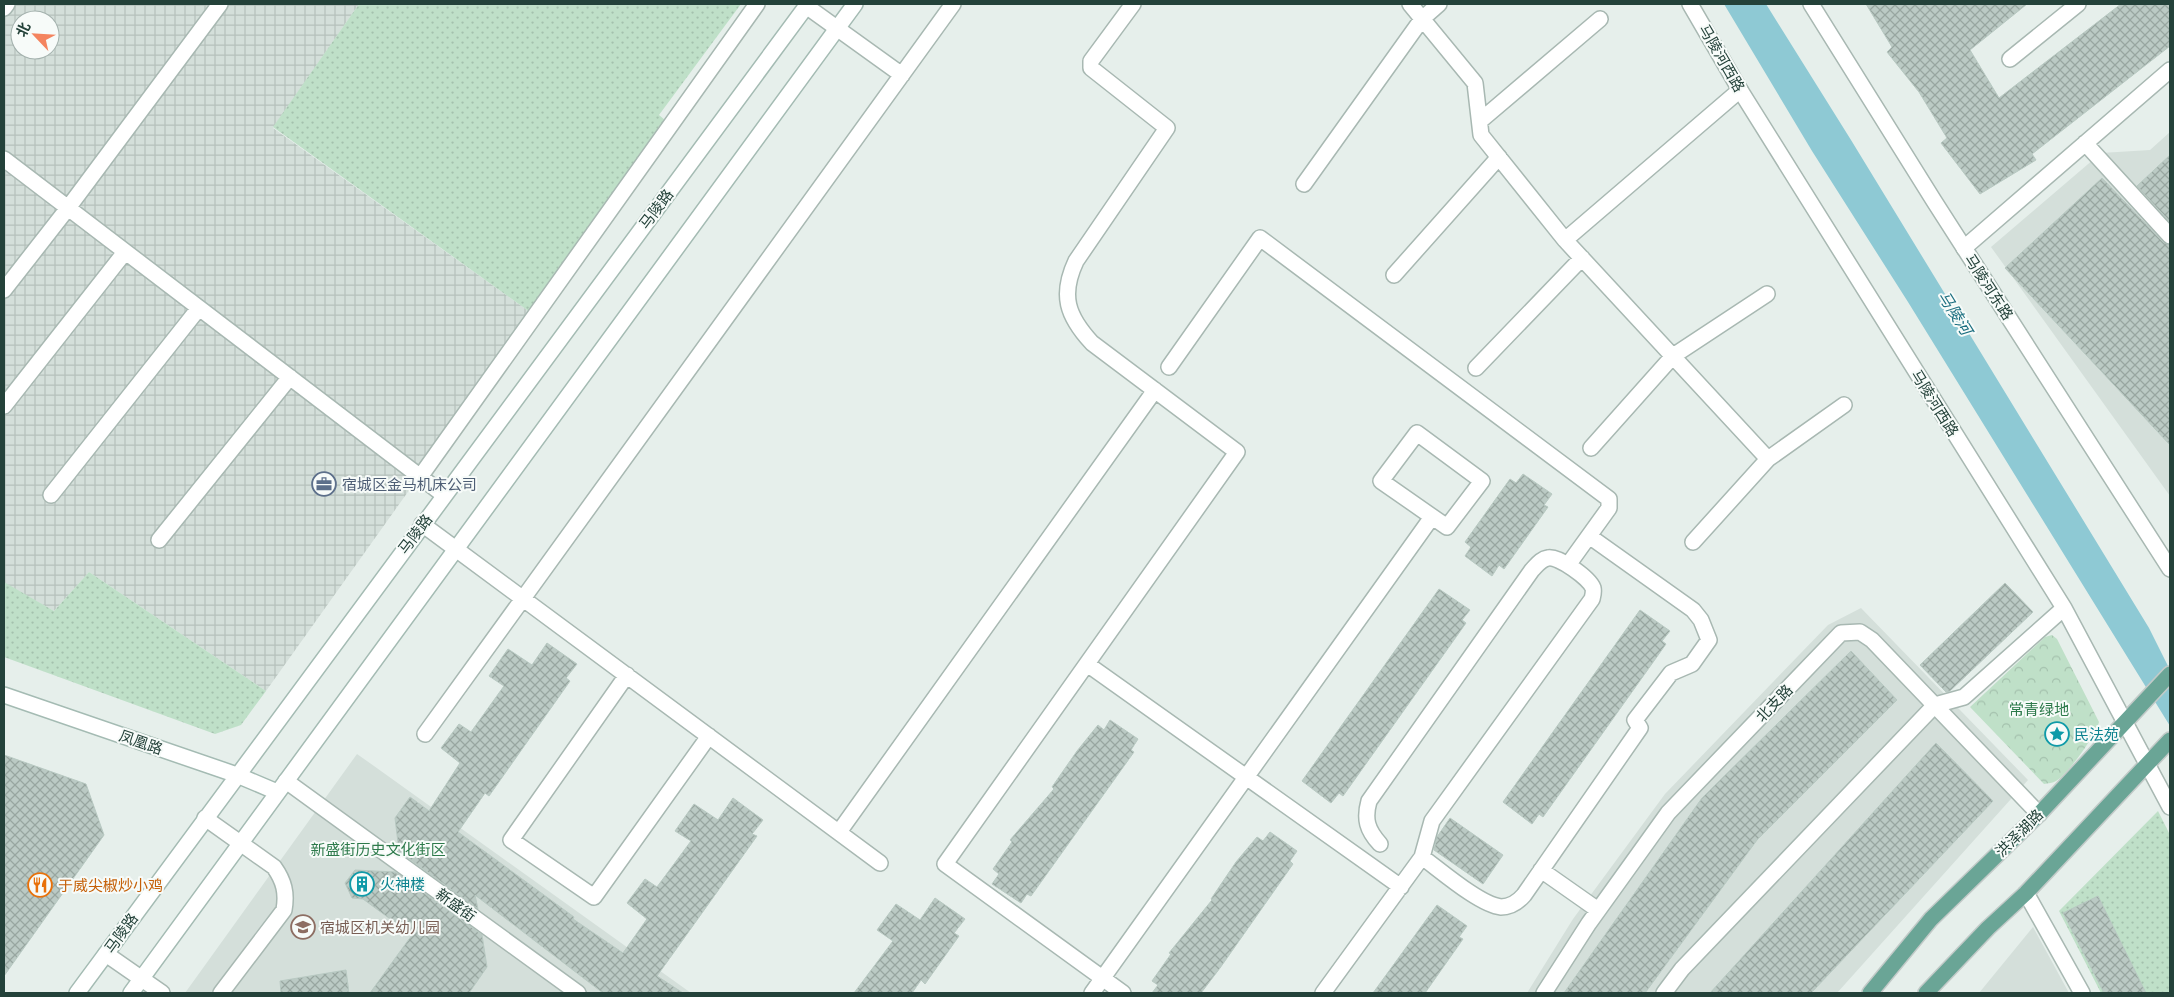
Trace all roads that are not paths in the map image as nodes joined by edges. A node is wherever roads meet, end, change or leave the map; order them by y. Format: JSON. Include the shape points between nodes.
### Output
{"nodes":[{"id":1,"x":7,"y":4,"type":"edge"},
{"id":2,"x":220,"y":4,"type":"edge"},
{"id":3,"x":757,"y":4,"type":"edge"},
{"id":4,"x":855,"y":4,"type":"edge"},
{"id":5,"x":953,"y":4,"type":"edge"},
{"id":6,"x":1133,"y":4,"type":"edge"},
{"id":7,"x":1410,"y":4,"type":"edge"},
{"id":8,"x":1439,"y":4,"type":"edge"},
{"id":9,"x":1690,"y":4,"type":"edge"},
{"id":10,"x":1811,"y":4,"type":"edge"},
{"id":11,"x":2078,"y":4,"type":"edge"},
{"id":12,"x":807,"y":5,"type":"edge"},
{"id":13,"x":4,"y":8,"type":"edge"},
{"id":14,"x":1422,"y":18,"type":"junction"},
{"id":15,"x":1600,"y":19,"type":"dead end"},
{"id":16,"x":837,"y":28,"type":"junction"},
{"id":17,"x":2010,"y":59,"type":"dead end"},
{"id":18,"x":2170,"y":70,"type":"edge"},
{"id":19,"x":902,"y":75,"type":"junction"},
{"id":20,"x":1740,"y":90,"type":"junction"},
{"id":21,"x":1480,"y":121,"type":"junction"},
{"id":22,"x":2085,"y":143,"type":"junction"},
{"id":23,"x":1499,"y":156,"type":"junction"},
{"id":24,"x":4,"y":159,"type":"edge"},
{"id":25,"x":1304,"y":184,"type":"dead end"},
{"id":26,"x":68,"y":208,"type":"junction"},
{"id":27,"x":2170,"y":236,"type":"edge"},
{"id":28,"x":1566,"y":240,"type":"junction"},
{"id":29,"x":1964,"y":248,"type":"junction"},
{"id":30,"x":125,"y":252,"type":"junction"},
{"id":31,"x":1582,"y":258,"type":"junction"},
{"id":32,"x":1394,"y":275,"type":"dead end"},
{"id":33,"x":4,"y":290,"type":"edge"},
{"id":34,"x":1767,"y":294,"type":"dead end"},
{"id":35,"x":200,"y":308,"type":"junction"},
{"id":36,"x":1673,"y":356,"type":"junction"},
{"id":37,"x":1169,"y":367,"type":"dead end"},
{"id":38,"x":1476,"y":368,"type":"dead end"},
{"id":39,"x":290,"y":378,"type":"junction"},
{"id":40,"x":1155,"y":390,"type":"junction"},
{"id":41,"x":1844,"y":405,"type":"dead end"},
{"id":42,"x":4,"y":406,"type":"edge"},
{"id":43,"x":1591,"y":448,"type":"dead end"},
{"id":44,"x":1768,"y":459,"type":"junction"},
{"id":45,"x":420,"y":477,"type":"junction"},
{"id":46,"x":51,"y":495,"type":"dead end"},
{"id":47,"x":444,"y":495,"type":"junction"},
{"id":48,"x":1432,"y":517,"type":"junction"},
{"id":49,"x":422,"y":524,"type":"junction"},
{"id":50,"x":1589,"y":536,"type":"junction"},
{"id":51,"x":159,"y":540,"type":"dead end"},
{"id":52,"x":1693,"y":542,"type":"dead end"},
{"id":53,"x":456,"y":549,"type":"junction"},
{"id":54,"x":1568,"y":565,"type":"junction"},
{"id":55,"x":2170,"y":569,"type":"edge"},
{"id":56,"x":524,"y":599,"type":"junction"},
{"id":57,"x":2064,"y":608,"type":"junction"},
{"id":58,"x":1087,"y":664,"type":"junction"},
{"id":59,"x":2170,"y":674,"type":"edge"},
{"id":60,"x":627,"y":675,"type":"junction"},
{"id":61,"x":4,"y":695,"type":"edge"},
{"id":62,"x":1935,"y":705,"type":"junction"},
{"id":63,"x":2124,"y":723,"type":"junction"},
{"id":64,"x":425,"y":734,"type":"dead end"},
{"id":65,"x":709,"y":736,"type":"junction"},
{"id":66,"x":2170,"y":740,"type":"edge"},
{"id":67,"x":2148,"y":764,"type":"junction"},
{"id":68,"x":237,"y":775,"type":"junction"},
{"id":69,"x":282,"y":787,"type":"junction"},
{"id":70,"x":2170,"y":807,"type":"edge"},
{"id":71,"x":2039,"y":814,"type":"junction"},
{"id":72,"x":205,"y":818,"type":"junction"},
{"id":73,"x":839,"y":832,"type":"junction"},
{"id":74,"x":240,"y":843,"type":"junction"},
{"id":75,"x":1380,"y":844,"type":"dead end"},
{"id":76,"x":1422,"y":857,"type":"junction"},
{"id":77,"x":880,"y":863,"type":"dead end"},
{"id":78,"x":1541,"y":870,"type":"junction"},
{"id":79,"x":1400,"y":887,"type":"junction"},
{"id":80,"x":2026,"y":893,"type":"junction"},
{"id":81,"x":1598,"y":910,"type":"junction"},
{"id":82,"x":106,"y":954,"type":"junction"},
{"id":83,"x":141,"y":979,"type":"junction"},
{"id":84,"x":1103,"y":979,"type":"junction"},
{"id":85,"x":77,"y":993,"type":"edge"},
{"id":86,"x":130,"y":993,"type":"edge"},
{"id":87,"x":162,"y":993,"type":"edge"},
{"id":88,"x":221,"y":993,"type":"edge"},
{"id":89,"x":578,"y":993,"type":"edge"},
{"id":90,"x":1092,"y":993,"type":"edge"},
{"id":91,"x":1123,"y":993,"type":"edge"},
{"id":92,"x":1323,"y":993,"type":"edge"},
{"id":93,"x":1544,"y":993,"type":"edge"},
{"id":94,"x":1664,"y":993,"type":"edge"},
{"id":95,"x":1870,"y":993,"type":"edge"},
{"id":96,"x":1926,"y":993,"type":"edge"},
{"id":97,"x":2082,"y":993,"type":"edge"}],
"edges":[{"from":1,"to":13,"type":"street"},
{"from":2,"to":26,"type":"street"},
{"from":3,"to":45,"type":"street"},
{"from":4,"to":16,"type":"street"},
{"from":5,"to":19,"type":"street"},
{"from":6,"to":40,"type":"street","via":[[1091,61],[1091,68],[1167,128],[1076,261],[1066,289],[1071,312],[1082,332]]},
{"from":7,"to":14,"type":"street"},
{"from":8,"to":14,"type":"street"},
{"from":9,"to":20,"type":"street","name":"马陵河西路"},
{"from":10,"to":29,"type":"street","name":"马陵河东路"},
{"from":11,"to":17,"type":"street"},
{"from":12,"to":16,"type":"street"},
{"from":12,"to":47,"type":"street","name":"马陵路"},
{"from":14,"to":21,"type":"street","via":[[1476,83]]},
{"from":14,"to":25,"type":"street"},
{"from":15,"to":21,"type":"street"},
{"from":16,"to":19,"type":"street"},
{"from":16,"to":53,"type":"street"},
{"from":18,"to":22,"type":"street"},
{"from":19,"to":56,"type":"street"},
{"from":20,"to":28,"type":"street"},
{"from":20,"to":57,"type":"street","name":"马陵河西路"},
{"from":21,"to":23,"type":"street","via":[[1481,135]]},
{"from":22,"to":27,"type":"street"},
{"from":22,"to":29,"type":"street"},
{"from":23,"to":28,"type":"street"},
{"from":23,"to":32,"type":"street"},
{"from":24,"to":26,"type":"street"},
{"from":26,"to":30,"type":"street"},
{"from":26,"to":33,"type":"street"},
{"from":28,"to":31,"type":"street"},
{"from":29,"to":55,"type":"street","name":"马陵河东路"},
{"from":30,"to":35,"type":"street"},
{"from":30,"to":42,"type":"street"},
{"from":31,"to":36,"type":"street"},
{"from":31,"to":38,"type":"street"},
{"from":34,"to":36,"type":"street"},
{"from":35,"to":39,"type":"street"},
{"from":35,"to":46,"type":"street"},
{"from":36,"to":43,"type":"street"},
{"from":36,"to":44,"type":"street"},
{"from":37,"to":50,"type":"street","via":[[1260,238],[1609,499],[1609,508]]},
{"from":39,"to":45,"type":"street"},
{"from":39,"to":51,"type":"street"},
{"from":40,"to":58,"type":"street","via":[[1237,452]]},
{"from":40,"to":73,"type":"street"},
{"from":41,"to":44,"type":"street"},
{"from":44,"to":52,"type":"street"},
{"from":45,"to":47,"type":"street"},
{"from":47,"to":49,"type":"street","name":"马陵路"},
{"from":48,"to":48,"type":"street","via":[[1381,481],[1417,433],[1482,481],[1447,527]]},
{"from":48,"to":84,"type":"street"},
{"from":49,"to":53,"type":"street"},
{"from":49,"to":68,"type":"street","name":"马陵路"},
{"from":50,"to":54,"type":"street"},
{"from":50,"to":78,"type":"street","via":[[1693,610],[1709,640],[1692,664],[1671,673],[1635,720],[1640,728]]},
{"from":53,"to":56,"type":"street"},
{"from":53,"to":69,"type":"street"},
{"from":54,"to":75,"type":"street","via":[[1558,558],[1548,558],[1532,570],[1369,801],[1367,826]]},
{"from":54,"to":76,"type":"street","via":[[1591,584],[1594,590],[1592,599],[1432,821]]},
{"from":56,"to":60,"type":"street"},
{"from":56,"to":64,"type":"street"},
{"from":57,"to":62,"type":"street","via":[[1964,697]]},
{"from":57,"to":63,"type":"street","name":"马陵河西路"},
{"from":58,"to":79,"type":"street"},
{"from":58,"to":84,"type":"street","via":[[945,864]]},
{"from":59,"to":63,"type":"main road","name":"洪泽湖路"},
{"from":60,"to":65,"type":"street"},
{"from":60,"to":65,"type":"street","via":[[511,840],[594,897]]},
{"from":61,"to":68,"type":"street","name":"凤凰路"},
{"from":62,"to":71,"type":"street","name":"北支路"},
{"from":62,"to":81,"type":"street","name":"北支路","via":[[1872,640],[1860,632],[1841,632],[1668,813]]},
{"from":62,"to":94,"type":"street","via":[[1682,969]]},
{"from":63,"to":67,"type":"street","name":"马陵河西路"},
{"from":63,"to":71,"type":"main road","name":"洪泽湖路"},
{"from":65,"to":73,"type":"street"},
{"from":66,"to":67,"type":"main road"},
{"from":67,"to":70,"type":"street","name":"马陵河西路"},
{"from":67,"to":80,"type":"main road"},
{"from":68,"to":69,"type":"street","name":"凤凰路"},
{"from":68,"to":72,"type":"street","name":"马陵路"},
{"from":69,"to":74,"type":"street"},
{"from":69,"to":89,"type":"street","name":"新盛街"},
{"from":71,"to":95,"type":"main road","name":"洪泽湖路","via":[[1931,919]]},
{"from":72,"to":74,"type":"street"},
{"from":72,"to":82,"type":"street","name":"马陵路"},
{"from":73,"to":77,"type":"street"},
{"from":74,"to":83,"type":"street"},
{"from":74,"to":88,"type":"street","via":[[274,867],[281,876],[286,899],[284,910]]},
{"from":76,"to":78,"type":"street","via":[[1487,903],[1502,907],[1516,904]]},
{"from":76,"to":79,"type":"street"},
{"from":78,"to":81,"type":"street"},
{"from":79,"to":92,"type":"street"},
{"from":80,"to":96,"type":"main road"},
{"from":80,"to":97,"type":"street"},
{"from":81,"to":93,"type":"street","name":"北支路"},
{"from":82,"to":83,"type":"street"},
{"from":82,"to":85,"type":"street","name":"马陵路"},
{"from":83,"to":86,"type":"street"},
{"from":83,"to":87,"type":"street"},
{"from":84,"to":90,"type":"street"},
{"from":84,"to":91,"type":"street"}]}
